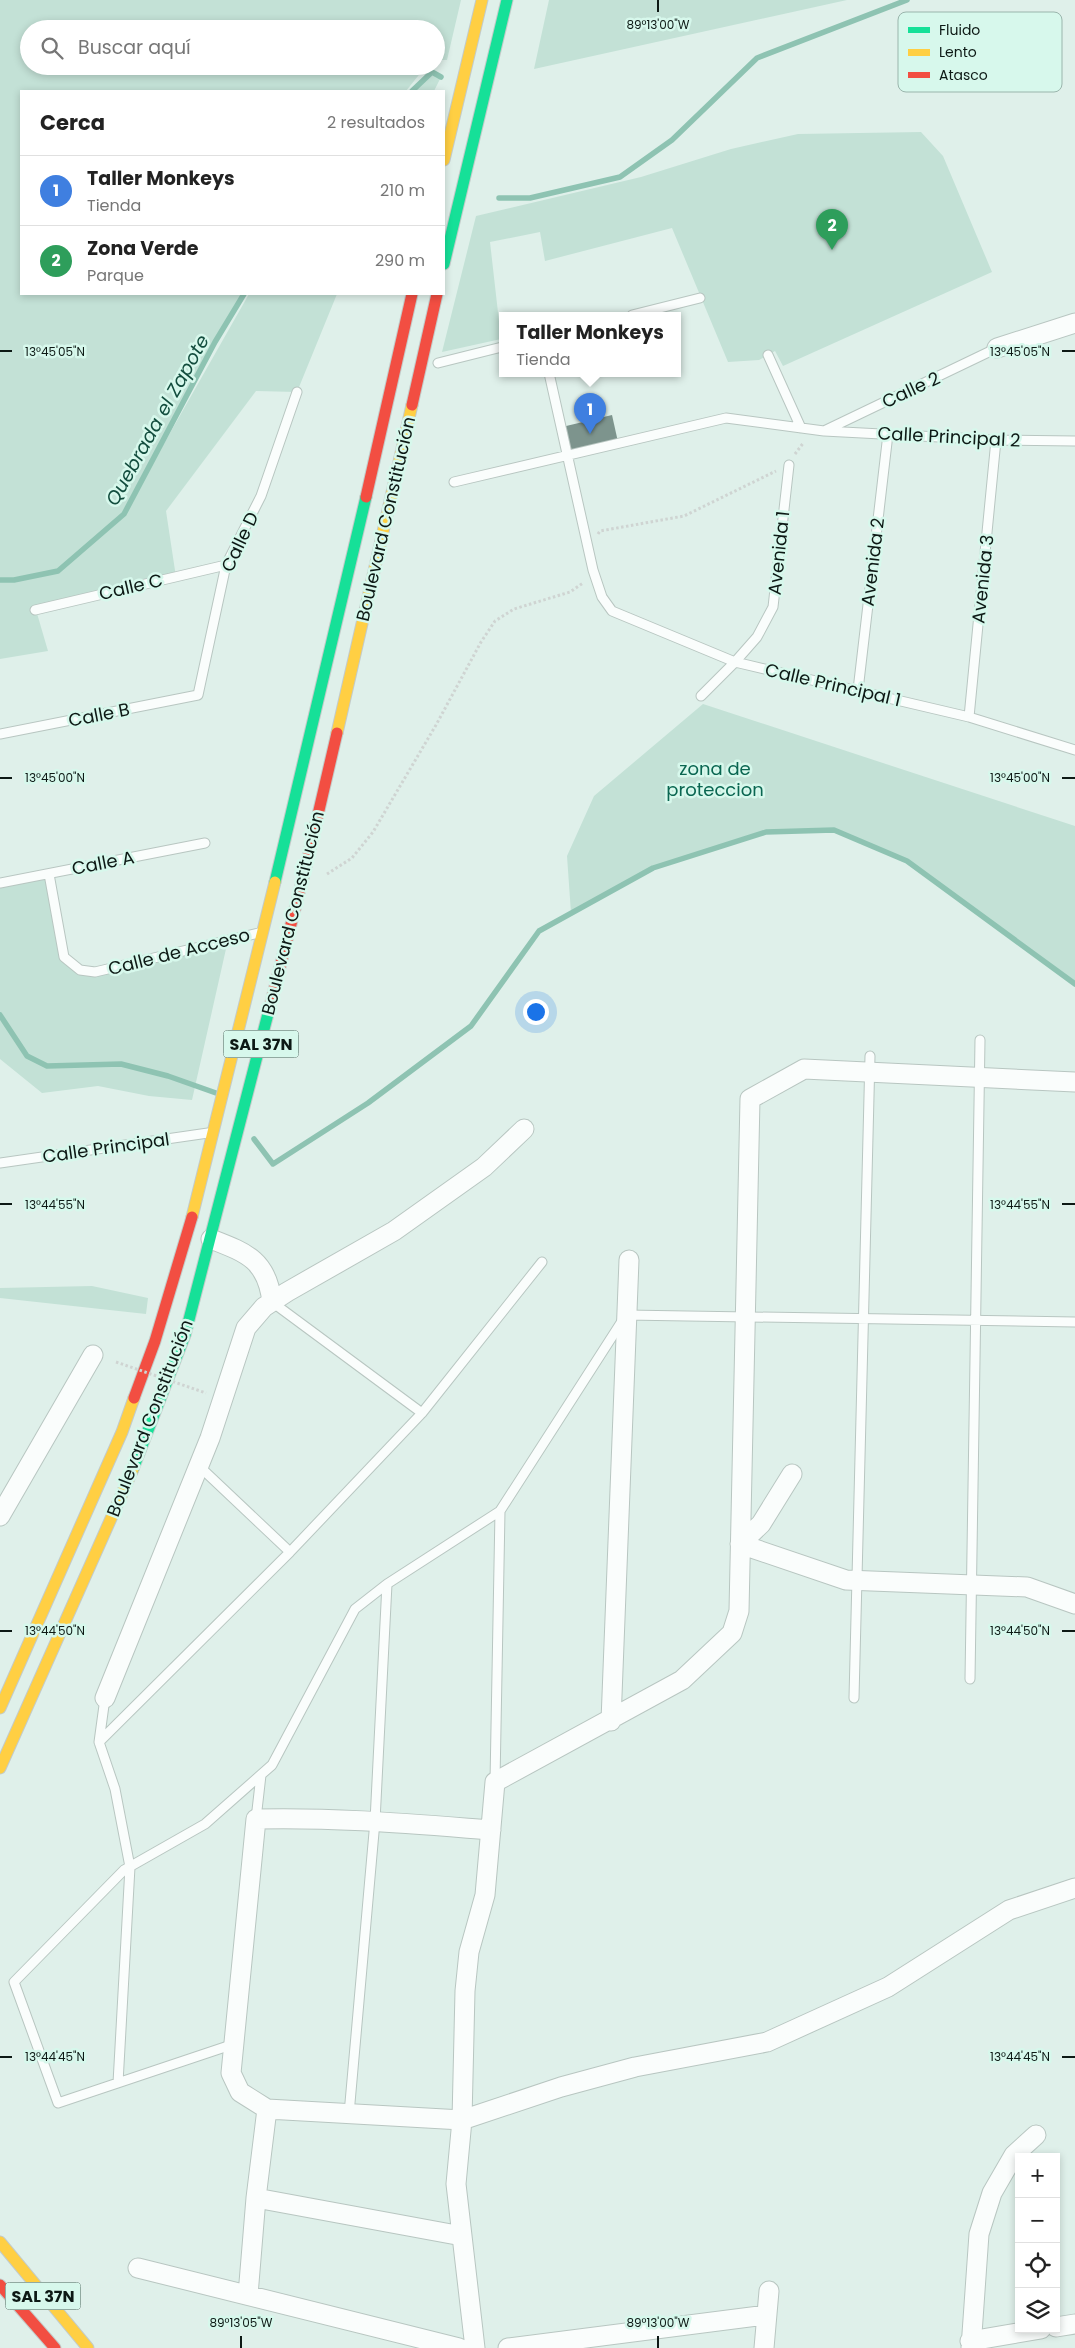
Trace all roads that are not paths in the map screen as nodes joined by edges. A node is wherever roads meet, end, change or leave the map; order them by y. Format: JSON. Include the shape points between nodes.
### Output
{"nodes":[{"id":1,"x":482,"y":0,"type":"edge"},
{"id":2,"x":507,"y":0,"type":"edge"},
{"id":3,"x":445,"y":156,"type":"edge"},
{"id":4,"x":445,"y":260,"type":"edge"},
{"id":5,"x":412,"y":295,"type":"edge"},
{"id":6,"x":437,"y":295,"type":"edge"},
{"id":7,"x":700,"y":298,"type":"dead end"},
{"id":8,"x":644,"y":312,"type":"edge"},
{"id":9,"x":1075,"y":323,"type":"edge"},
{"id":10,"x":499,"y":348,"type":"edge"},
{"id":11,"x":997,"y":348,"type":"joint"},
{"id":12,"x":768,"y":355,"type":"dead end"},
{"id":13,"x":438,"y":363,"type":"dead end"},
{"id":14,"x":551,"y":377,"type":"edge"},
{"id":15,"x":298,"y":392,"type":"dead end"},
{"id":16,"x":801,"y":428,"type":"junction"},
{"id":17,"x":824,"y":431,"type":"junction"},
{"id":18,"x":888,"y":434,"type":"junction"},
{"id":19,"x":996,"y":440,"type":"junction"},
{"id":20,"x":1075,"y":441,"type":"edge"},
{"id":21,"x":567,"y":455,"type":"junction"},
{"id":22,"x":789,"y":464,"type":"road end"},
{"id":23,"x":454,"y":482,"type":"dead end"},
{"id":24,"x":226,"y":565,"type":"junction"},
{"id":25,"x":35,"y":610,"type":"dead end"},
{"id":26,"x":735,"y":662,"type":"junction"},
{"id":27,"x":858,"y":690,"type":"junction"},
{"id":28,"x":198,"y":696,"type":"joint"},
{"id":29,"x":701,"y":696,"type":"dead end"},
{"id":30,"x":969,"y":717,"type":"junction"},
{"id":31,"x":0,"y":734,"type":"edge"},
{"id":32,"x":1075,"y":750,"type":"edge"},
{"id":33,"x":205,"y":843,"type":"dead end"},
{"id":34,"x":49,"y":874,"type":"junction"},
{"id":35,"x":0,"y":883,"type":"edge"},
{"id":36,"x":262,"y":932,"type":"junction"},
{"id":37,"x":980,"y":1040,"type":"dead end"},
{"id":38,"x":870,"y":1064,"type":"junction"},
{"id":39,"x":979,"y":1077,"type":"junction"},
{"id":40,"x":1075,"y":1082,"type":"edge"},
{"id":41,"x":524,"y":1129,"type":"dead end"},
{"id":42,"x":212,"y":1133,"type":"junction"},
{"id":43,"x":0,"y":1163,"type":"edge"},
{"id":44,"x":211,"y":1239,"type":"junction"},
{"id":45,"x":628,"y":1260,"type":"dead end"},
{"id":46,"x":542,"y":1262,"type":"dead end"},
{"id":47,"x":272,"y":1302,"type":"junction"},
{"id":48,"x":626,"y":1315,"type":"junction"},
{"id":49,"x":746,"y":1317,"type":"junction"},
{"id":50,"x":863,"y":1319,"type":"junction"},
{"id":51,"x":976,"y":1320,"type":"junction"},
{"id":52,"x":1075,"y":1322,"type":"edge"},
{"id":53,"x":93,"y":1355,"type":"dead end"},
{"id":54,"x":422,"y":1413,"type":"junction"},
{"id":55,"x":199,"y":1466,"type":"junction"},
{"id":56,"x":792,"y":1474,"type":"dead end"},
{"id":57,"x":500,"y":1511,"type":"junction"},
{"id":58,"x":0,"y":1516,"type":"edge"},
{"id":59,"x":740,"y":1544,"type":"junction"},
{"id":60,"x":290,"y":1552,"type":"junction"},
{"id":61,"x":857,"y":1581,"type":"junction"},
{"id":62,"x":387,"y":1584,"type":"junction"},
{"id":63,"x":971,"y":1586,"type":"junction"},
{"id":64,"x":1075,"y":1604,"type":"edge"},
{"id":65,"x":970,"y":1679,"type":"dead end"},
{"id":66,"x":105,"y":1698,"type":"joint"},
{"id":67,"x":854,"y":1698,"type":"dead end"},
{"id":68,"x":0,"y":1708,"type":"edge"},
{"id":69,"x":611,"y":1721,"type":"junction"},
{"id":70,"x":99,"y":1742,"type":"junction"},
{"id":71,"x":0,"y":1768,"type":"edge"},
{"id":72,"x":261,"y":1775,"type":"junction"},
{"id":73,"x":495,"y":1782,"type":"junction"},
{"id":74,"x":256,"y":1819,"type":"junction"},
{"id":75,"x":375,"y":1821,"type":"junction"},
{"id":76,"x":491,"y":1830,"type":"junction"},
{"id":77,"x":130,"y":1867,"type":"junction"},
{"id":78,"x":1075,"y":1888,"type":"edge"},
{"id":79,"x":234,"y":2044,"type":"junction"},
{"id":80,"x":118,"y":2083,"type":"junction"},
{"id":81,"x":267,"y":2109,"type":"junction"},
{"id":82,"x":349,"y":2114,"type":"junction"},
{"id":83,"x":462,"y":2120,"type":"junction"},
{"id":84,"x":1036,"y":2135,"type":"dead end"},
{"id":85,"x":256,"y":2198,"type":"junction"},
{"id":86,"x":462,"y":2236,"type":"junction"},
{"id":87,"x":0,"y":2242,"type":"edge"},
{"id":88,"x":138,"y":2268,"type":"dead end"},
{"id":89,"x":0,"y":2285,"type":"edge"},
{"id":90,"x":769,"y":2292,"type":"dead end"},
{"id":91,"x":248,"y":2296,"type":"junction"},
{"id":92,"x":766,"y":2315,"type":"junction"},
{"id":93,"x":1075,"y":2324,"type":"edge"},
{"id":94,"x":1060,"y":2326,"type":"edge"},
{"id":95,"x":1022,"y":2333,"type":"edge"},
{"id":96,"x":629,"y":2341,"type":"edge"},
{"id":97,"x":970,"y":2344,"type":"edge"},
{"id":98,"x":55,"y":2348,"type":"edge"},
{"id":99,"x":88,"y":2348,"type":"edge"},
{"id":100,"x":460,"y":2348,"type":"edge"},
{"id":101,"x":475,"y":2348,"type":"edge"},
{"id":102,"x":508,"y":2348,"type":"edge"},
{"id":103,"x":764,"y":2348,"type":"edge"}],
"edges":[{"from":1,"to":3,"type":"highway"},
{"from":2,"to":4,"type":"highway"},
{"from":5,"to":36,"type":"highway","name":"Boulevard Constitución","number":"SAL 37N","via":[[329,660]]},
{"from":6,"to":44,"type":"highway","name":"Boulevard Constitución","number":"SAL 37N","via":[[300,888]]},
{"from":7,"to":8,"type":"lane"},
{"from":9,"to":11,"type":"street"},
{"from":10,"to":13,"type":"lane"},
{"from":11,"to":17,"type":"lane","name":"Calle 2"},
{"from":12,"to":16,"type":"lane"},
{"from":14,"to":21,"type":"lane"},
{"from":15,"to":24,"type":"lane","name":"Calle D","via":[[261,496]]},
{"from":16,"to":17,"type":"lane","name":"Calle Principal 2"},
{"from":16,"to":21,"type":"lane","name":"Calle Principal 2","via":[[726,418]]},
{"from":17,"to":18,"type":"lane","name":"Calle Principal 2"},
{"from":18,"to":19,"type":"lane","name":"Calle Principal 2"},
{"from":18,"to":27,"type":"lane","name":"Avenida 2"},
{"from":19,"to":20,"type":"lane","name":"Calle Principal 2"},
{"from":19,"to":30,"type":"lane","name":"Avenida 3"},
{"from":21,"to":23,"type":"lane","name":"Calle Principal 2"},
{"from":21,"to":26,"type":"lane","name":"Calle Principal 1","via":[[593,570],[602,597],[612,611]]},
{"from":22,"to":26,"type":"lane","name":"Avenida 1","via":[[773,607],[757,637]]},
{"from":24,"to":25,"type":"lane","name":"Calle C"},
{"from":24,"to":28,"type":"lane","name":"Calle D"},
{"from":26,"to":27,"type":"lane","name":"Calle Principal 1"},
{"from":26,"to":29,"type":"lane","name":"Avenida 1"},
{"from":27,"to":30,"type":"lane","name":"Calle Principal 1"},
{"from":28,"to":31,"type":"lane","name":"Calle B"},
{"from":30,"to":32,"type":"lane","name":"Calle Principal 1"},
{"from":33,"to":34,"type":"lane","name":"Calle A"},
{"from":34,"to":35,"type":"lane","name":"Calle A"},
{"from":34,"to":36,"type":"lane","name":"Calle de Acceso","via":[[64,957],[80,970],[96,972]]},
{"from":36,"to":42,"type":"highway","name":"Boulevard Constitución","number":"SAL 37N"},
{"from":37,"to":39,"type":"lane"},
{"from":38,"to":39,"type":"street"},
{"from":38,"to":49,"type":"street","via":[[804,1068],[750,1099]]},
{"from":38,"to":50,"type":"lane"},
{"from":39,"to":40,"type":"street"},
{"from":39,"to":51,"type":"lane"},
{"from":41,"to":47,"type":"street","via":[[484,1167],[394,1231]]},
{"from":42,"to":43,"type":"lane","name":"Calle Principal"},
{"from":42,"to":68,"type":"highway","name":"Boulevard Constitución","number":"SAL 37N","via":[[155,1341],[129,1414]]},
{"from":44,"to":47,"type":"street","via":[[243,1252],[261,1266],[270,1284]]},
{"from":44,"to":71,"type":"highway","name":"Boulevard Constitución","number":"SAL 37N","via":[[185,1335],[138,1459]]},
{"from":45,"to":48,"type":"street"},
{"from":46,"to":54,"type":"lane"},
{"from":47,"to":54,"type":"lane"},
{"from":47,"to":55,"type":"street","via":[[246,1328]]},
{"from":48,"to":49,"type":"lane"},
{"from":48,"to":57,"type":"lane"},
{"from":48,"to":69,"type":"street"},
{"from":49,"to":50,"type":"lane"},
{"from":49,"to":59,"type":"street"},
{"from":50,"to":51,"type":"lane"},
{"from":50,"to":61,"type":"lane"},
{"from":51,"to":52,"type":"lane"},
{"from":51,"to":63,"type":"lane"},
{"from":53,"to":58,"type":"street"},
{"from":54,"to":60,"type":"lane"},
{"from":55,"to":60,"type":"lane"},
{"from":55,"to":66,"type":"street"},
{"from":56,"to":59,"type":"street","via":[[761,1524]]},
{"from":57,"to":62,"type":"lane"},
{"from":57,"to":73,"type":"lane"},
{"from":59,"to":61,"type":"street"},
{"from":59,"to":69,"type":"street","via":[[739,1611],[732,1632],[682,1680]]},
{"from":60,"to":70,"type":"lane"},
{"from":61,"to":63,"type":"street"},
{"from":61,"to":67,"type":"lane"},
{"from":62,"to":72,"type":"lane","via":[[355,1609],[272,1765]]},
{"from":62,"to":75,"type":"lane"},
{"from":63,"to":64,"type":"street","via":[[1027,1587]]},
{"from":63,"to":65,"type":"lane"},
{"from":66,"to":70,"type":"lane"},
{"from":69,"to":73,"type":"street"},
{"from":70,"to":77,"type":"lane","via":[[115,1789]]},
{"from":72,"to":74,"type":"lane"},
{"from":72,"to":77,"type":"lane","via":[[205,1824]]},
{"from":73,"to":76,"type":"street"},
{"from":74,"to":75,"type":"street"},
{"from":74,"to":79,"type":"street"},
{"from":75,"to":76,"type":"street"},
{"from":75,"to":82,"type":"lane"},
{"from":76,"to":83,"type":"street","via":[[485,1895],[468,1952]]},
{"from":77,"to":80,"type":"lane"},
{"from":77,"to":80,"type":"lane","via":[[14,1982],[58,2103]]},
{"from":78,"to":83,"type":"street","via":[[1008,1910],[888,1987],[768,2042],[635,2067],[561,2087]]},
{"from":79,"to":80,"type":"lane"},
{"from":79,"to":81,"type":"street","via":[[231,2073],[240,2092]]},
{"from":81,"to":82,"type":"street"},
{"from":81,"to":85,"type":"street"},
{"from":82,"to":83,"type":"street"},
{"from":83,"to":86,"type":"street","via":[[456,2184]]},
{"from":84,"to":97,"type":"street","via":[[1014,2156],[992,2193],[979,2234]]},
{"from":85,"to":86,"type":"street"},
{"from":85,"to":91,"type":"street"},
{"from":86,"to":101,"type":"street"},
{"from":87,"to":99,"type":"highway","number":"SAL 37N"},
{"from":88,"to":91,"type":"street"},
{"from":89,"to":98,"type":"highway","number":"SAL 37N"},
{"from":90,"to":92,"type":"street"},
{"from":91,"to":100,"type":"street"},
{"from":92,"to":96,"type":"street"},
{"from":92,"to":103,"type":"street"},
{"from":93,"to":94,"type":"street"},
{"from":95,"to":97,"type":"street"},
{"from":96,"to":102,"type":"street"}]}
